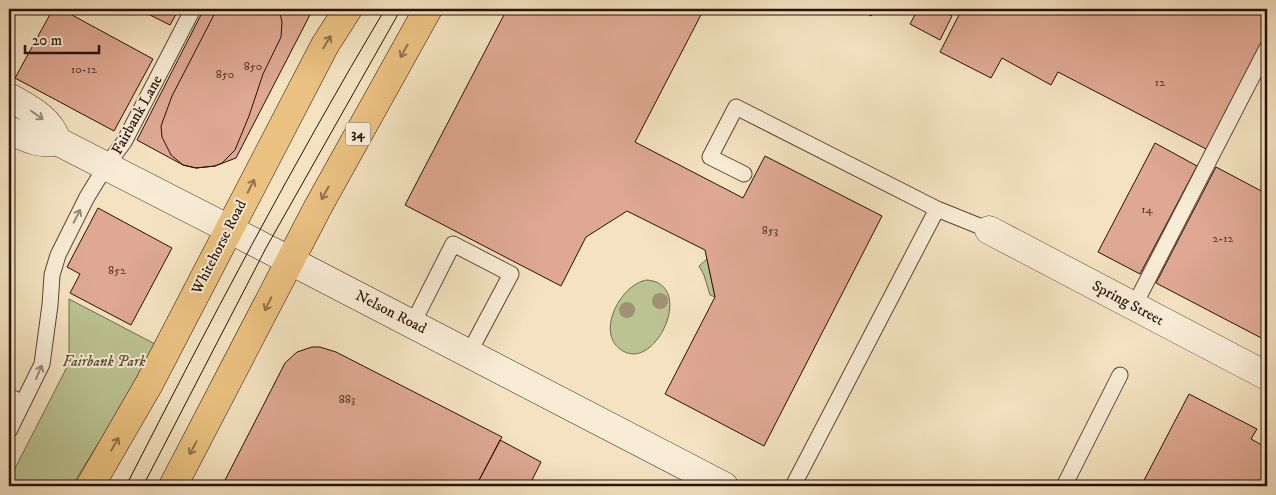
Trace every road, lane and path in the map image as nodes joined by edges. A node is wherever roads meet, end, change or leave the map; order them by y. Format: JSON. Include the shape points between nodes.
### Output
{"nodes":[{"id":1,"x":193,"y":9,"type":"edge"},
{"id":2,"x":348,"y":9,"type":"edge"},
{"id":3,"x":428,"y":9,"type":"edge"},
{"id":4,"x":1267,"y":48,"type":"edge"},
{"id":5,"x":9,"y":97,"type":"edge"},
{"id":6,"x":9,"y":130,"type":"edge"},
{"id":7,"x":57,"y":141,"type":"junction"},
{"id":8,"x":106,"y":166,"type":"junction"},
{"id":9,"x":744,"y":174,"type":"dead end"},
{"id":10,"x":937,"y":210,"type":"junction"},
{"id":11,"x":229,"y":230,"type":"junction"},
{"id":12,"x":989,"y":230,"type":"joint"},
{"id":13,"x":290,"y":260,"type":"junction"},
{"id":14,"x":1134,"y":306,"type":"junction"},
{"id":15,"x":413,"y":324,"type":"junction"},
{"id":16,"x":469,"y":353,"type":"junction"},
{"id":17,"x":1120,"y":375,"type":"dead end"},
{"id":18,"x":1267,"y":376,"type":"edge"},
{"id":19,"x":9,"y":396,"type":"edge"},
{"id":20,"x":23,"y":403,"type":"junction"},
{"id":21,"x":9,"y":431,"type":"edge"},
{"id":22,"x":90,"y":486,"type":"edge"},
{"id":23,"x":173,"y":486,"type":"edge"},
{"id":24,"x":724,"y":486,"type":"edge"},
{"id":25,"x":793,"y":486,"type":"edge"},
{"id":26,"x":1064,"y":486,"type":"edge"}],
"edges":[{"from":1,"to":8,"type":"lane","name":"Fairbank Lane","via":[[124,142]]},
{"from":11,"to":2,"type":"main road","name":"Whitehorse Road","one_way":true,"via":[[325,45]]},
{"from":3,"to":13,"type":"main road","number":"34","one_way":true},
{"from":4,"to":14,"type":"lane"},
{"from":5,"to":7,"type":"street","one_way":true,"via":[[41,117],[51,127]]},
{"from":6,"to":7,"type":"street","name":"Nelson Road","via":[[37,142]]},
{"from":7,"to":8,"type":"street","name":"Nelson Road"},
{"from":8,"to":11,"type":"street","name":"Nelson Road"},
{"from":20,"to":8,"type":"lane","name":"Fairbank Lane","one_way":true,"via":[[44,359],[54,265],[87,196]]},
{"from":9,"to":10,"type":"lane","via":[[710,157],[736,106]]},
{"from":10,"to":12,"type":"lane"},
{"from":10,"to":25,"type":"lane"},
{"from":11,"to":13,"type":"street","name":"Nelson Road"},
{"from":22,"to":11,"type":"main road","name":"Whitehorse Road","one_way":true,"via":[[144,392]]},
{"from":12,"to":14,"type":"street","name":"Spring Street"},
{"from":13,"to":15,"type":"street","name":"Nelson Road"},
{"from":13,"to":23,"type":"main road","number":"34","one_way":true},
{"from":14,"to":18,"type":"street","name":"Spring Street"},
{"from":15,"to":16,"type":"street","name":"Nelson Road"},
{"from":15,"to":16,"type":"lane","via":[[453,244],[511,274]]},
{"from":16,"to":24,"type":"street","name":"Nelson Road"},
{"from":17,"to":26,"type":"lane"},
{"from":19,"to":20,"type":"lane"},
{"from":20,"to":21,"type":"lane","name":"Fairbank Lane"}]}
